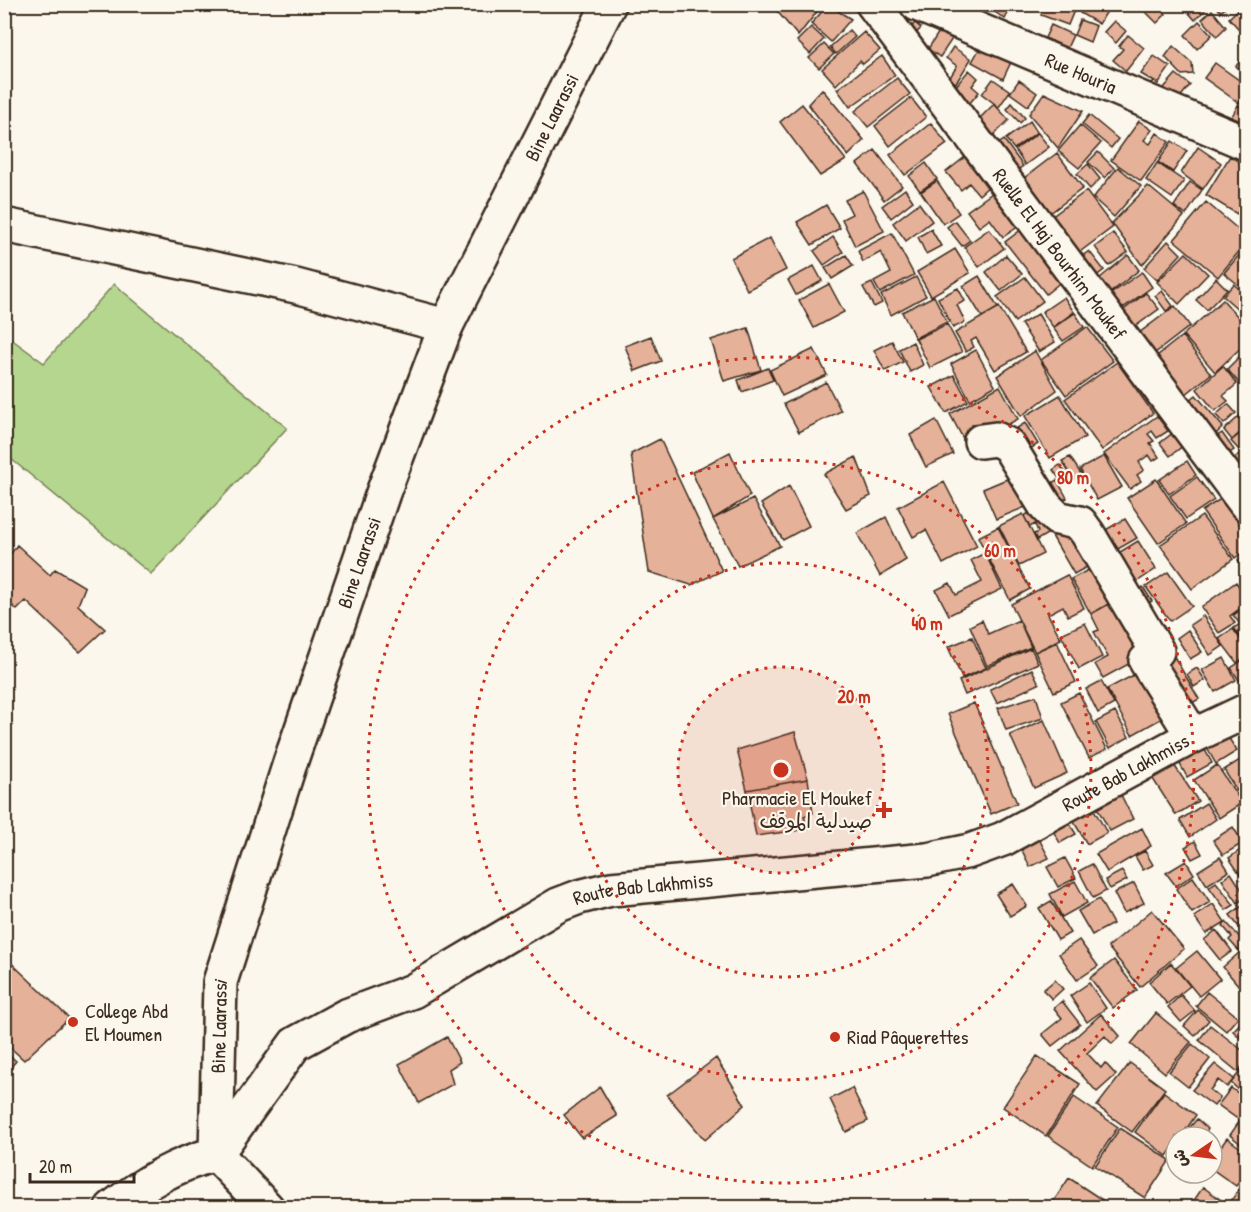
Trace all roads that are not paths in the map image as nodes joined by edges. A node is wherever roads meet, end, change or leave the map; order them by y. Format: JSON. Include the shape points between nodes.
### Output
{"nodes":[{"id":1,"x":609,"y":4,"type":"edge"},
{"id":2,"x":873,"y":4,"type":"edge"},
{"id":3,"x":917,"y":4,"type":"edge"},
{"id":4,"x":1246,"y":143,"type":"edge"},
{"id":5,"x":4,"y":225,"type":"edge"},
{"id":6,"x":446,"y":326,"type":"junction"},
{"id":7,"x":981,"y":441,"type":"dead end"},
{"id":8,"x":1246,"y":504,"type":"edge"},
{"id":9,"x":1246,"y":711,"type":"edge"},
{"id":10,"x":1193,"y":736,"type":"junction"},
{"id":11,"x":216,"y":1154,"type":"junction"},
{"id":12,"x":112,"y":1208,"type":"edge"},
{"id":13,"x":267,"y":1208,"type":"edge"}],
"edges":[{"from":1,"to":6,"type":"street","name":"Bine Laarassi"},
{"from":2,"to":8,"type":"street","name":"Ruelle El Haj Bourhim Moukef"},
{"from":3,"to":4,"type":"street","name":"Rue Houria"},
{"from":5,"to":6,"type":"street","via":[[296,286]]},
{"from":6,"to":11,"type":"street","name":"Bine Laarassi","via":[[375,516],[220,982]]},
{"from":7,"to":10,"type":"street","via":[[996,439],[1008,445],[1046,507],[1057,518],[1080,523],[1088,534],[1157,651],[1146,661]]},
{"from":9,"to":10,"type":"street","name":"Route Bab Lakhmiss"},
{"from":10,"to":11,"type":"street","name":"Route Bab Lakhmiss","via":[[1003,839],[951,856],[611,889],[568,901],[413,991],[346,1016],[295,1044]]},
{"from":11,"to":12,"type":"street","via":[[189,1161],[144,1183]]},
{"from":11,"to":13,"type":"street"}]}
